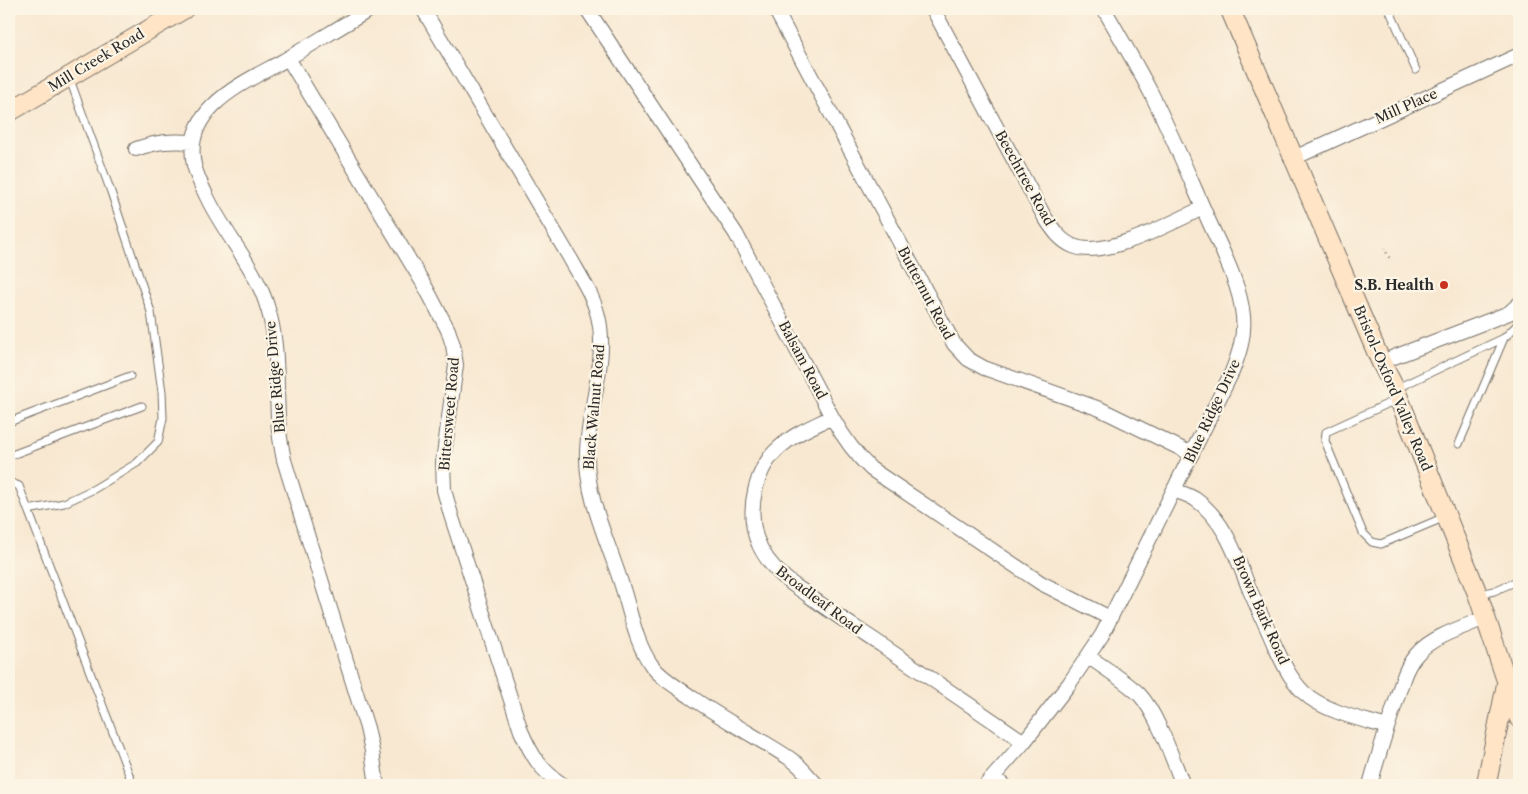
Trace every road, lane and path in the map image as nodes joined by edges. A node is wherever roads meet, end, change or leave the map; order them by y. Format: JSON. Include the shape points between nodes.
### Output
{"nodes":[{"id":1,"x":184,"y":9,"type":"edge"},
{"id":2,"x":423,"y":9,"type":"edge"},
{"id":3,"x":587,"y":9,"type":"edge"},
{"id":4,"x":775,"y":9,"type":"edge"},
{"id":5,"x":933,"y":9,"type":"edge"},
{"id":6,"x":1104,"y":9,"type":"edge"},
{"id":7,"x":1390,"y":9,"type":"edge"},
{"id":8,"x":366,"y":10,"type":"edge"},
{"id":9,"x":1233,"y":10,"type":"edge"},
{"id":10,"x":1519,"y":55,"type":"edge"},
{"id":11,"x":288,"y":58,"type":"junction"},
{"id":12,"x":1416,"y":70,"type":"dead end"},
{"id":13,"x":69,"y":77,"type":"junction"},
{"id":14,"x":9,"y":112,"type":"edge"},
{"id":15,"x":193,"y":142,"type":"junction"},
{"id":16,"x":136,"y":149,"type":"dead end"},
{"id":17,"x":1294,"y":158,"type":"junction"},
{"id":18,"x":1203,"y":208,"type":"junction"},
{"id":19,"x":1384,"y":248,"type":"dead end"},
{"id":20,"x":1390,"y":259,"type":"dead end"},
{"id":21,"x":1519,"y":304,"type":"edge"},
{"id":22,"x":1519,"y":323,"type":"edge"},
{"id":23,"x":1504,"y":338,"type":"junction"},
{"id":24,"x":1381,"y":362,"type":"junction"},
{"id":25,"x":130,"y":376,"type":"dead end"},
{"id":26,"x":1397,"y":394,"type":"junction"},
{"id":27,"x":142,"y":406,"type":"dead end"},
{"id":28,"x":832,"y":417,"type":"junction"},
{"id":29,"x":9,"y":422,"type":"edge"},
{"id":30,"x":1459,"y":444,"type":"dead end"},
{"id":31,"x":1192,"y":454,"type":"junction"},
{"id":32,"x":9,"y":456,"type":"edge"},
{"id":33,"x":9,"y":482,"type":"edge"},
{"id":34,"x":1174,"y":490,"type":"junction"},
{"id":35,"x":28,"y":510,"type":"junction"},
{"id":36,"x":1446,"y":516,"type":"junction"},
{"id":37,"x":1519,"y":580,"type":"edge"},
{"id":38,"x":1478,"y":595,"type":"junction"},
{"id":39,"x":1110,"y":618,"type":"junction"},
{"id":40,"x":1485,"y":618,"type":"junction"},
{"id":41,"x":1089,"y":657,"type":"junction"},
{"id":42,"x":1507,"y":680,"type":"junction"},
{"id":43,"x":1519,"y":718,"type":"edge"},
{"id":44,"x":1387,"y":727,"type":"junction"},
{"id":45,"x":1024,"y":742,"type":"junction"},
{"id":46,"x":994,"y":783,"type":"edge"},
{"id":47,"x":133,"y":785,"type":"edge"},
{"id":48,"x":377,"y":785,"type":"edge"},
{"id":49,"x":563,"y":785,"type":"edge"},
{"id":50,"x":816,"y":785,"type":"edge"},
{"id":51,"x":1183,"y":785,"type":"edge"},
{"id":52,"x":1370,"y":785,"type":"edge"},
{"id":53,"x":1486,"y":785,"type":"edge"}],
"edges":[{"from":1,"to":13,"type":"main road","name":"Mill Creek Road"},
{"from":2,"to":50,"type":"street","name":"Black Walnut Road","via":[[530,188],[596,310],[600,340],[588,444],[588,476],[596,510],[646,656],[666,680],[795,762]]},
{"from":3,"to":28,"type":"street","name":"Balsam Road","via":[[736,234]]},
{"from":4,"to":31,"type":"street","name":"Butternut Road","via":[[954,344],[968,359],[984,368],[1100,409]]},
{"from":5,"to":18,"type":"street","name":"Beechtree Road","via":[[1044,216],[1063,240],[1089,250],[1099,249],[1138,237]]},
{"from":6,"to":18,"type":"street","name":"Blue Ridge Drive","via":[[1151,93]]},
{"from":7,"to":12,"type":"lane"},
{"from":8,"to":11,"type":"street","name":"Blue Ridge Drive"},
{"from":9,"to":17,"type":"main road","name":"Bristol-Oxford Valley Road"},
{"from":10,"to":17,"type":"street","name":"Mill Place"},
{"from":11,"to":15,"type":"street","name":"Blue Ridge Drive","via":[[217,100],[200,122]]},
{"from":11,"to":49,"type":"street","name":"Bittersweet Road","via":[[448,330],[456,366],[443,462],[444,490],[528,749],[546,773]]},
{"from":13,"to":14,"type":"main road","name":"Mill Creek Road"},
{"from":13,"to":35,"type":"lane","via":[[151,312],[163,418],[158,442],[137,463],[64,503]]},
{"from":15,"to":16,"type":"street","via":[[155,142]]},
{"from":15,"to":48,"type":"street","name":"Blue Ridge Drive","via":[[193,160],[199,181],[259,286],[268,308],[274,330],[279,431],[284,460],[367,728]]},
{"from":17,"to":24,"type":"main road","name":"Bristol-Oxford Valley Road"},
{"from":18,"to":31,"type":"street","name":"Blue Ridge Drive","via":[[1238,293],[1243,332],[1241,349],[1232,372]]},
{"from":19,"to":20,"type":"path"},
{"from":21,"to":24,"type":"street","via":[[1509,312]]},
{"from":22,"to":23,"type":"lane"},
{"from":23,"to":26,"type":"lane"},
{"from":23,"to":30,"type":"lane"},
{"from":24,"to":26,"type":"main road","name":"Bristol-Oxford Valley Road"},
{"from":25,"to":29,"type":"lane"},
{"from":26,"to":36,"type":"main road","name":"Bristol-Oxford Valley Road"},
{"from":26,"to":36,"type":"lane","via":[[1326,432],[1325,441],[1363,533],[1372,542],[1381,544]]},
{"from":27,"to":32,"type":"lane"},
{"from":28,"to":39,"type":"street","name":"Balsam Road","via":[[858,457],[872,469],[1041,583]]},
{"from":28,"to":45,"type":"street","name":"Broadleaf Road","via":[[779,447],[765,465],[753,502],[754,528],[761,549],[784,577],[817,602]]},
{"from":31,"to":34,"type":"street","name":"Blue Ridge Drive"},
{"from":33,"to":35,"type":"lane","via":[[19,486]]},
{"from":34,"to":39,"type":"street","name":"Blue Ridge Drive"},
{"from":34,"to":44,"type":"street","name":"Brown Bark Road","via":[[1202,505],[1224,532],[1277,650],[1301,690],[1330,708]]},
{"from":35,"to":47,"type":"lane"},
{"from":36,"to":38,"type":"main road","name":"Bristol-Oxford Valley Road"},
{"from":37,"to":38,"type":"lane"},
{"from":38,"to":40,"type":"main road","name":"Bristol-Oxford Valley Road"},
{"from":39,"to":41,"type":"street","name":"Blue Ridge Drive"},
{"from":40,"to":42,"type":"main road","name":"Bristol-Oxford Valley Road"},
{"from":40,"to":44,"type":"street","via":[[1446,634],[1417,653],[1409,665]]},
{"from":41,"to":45,"type":"street","name":"Blue Ridge Drive"},
{"from":41,"to":51,"type":"street","via":[[1124,681],[1148,706]]},
{"from":42,"to":43,"type":"main road","name":"Bristol-Oxford Valley Road"},
{"from":42,"to":53,"type":"main road"},
{"from":44,"to":52,"type":"street"},
{"from":45,"to":46,"type":"street","name":"Blue Ridge Drive"}]}
